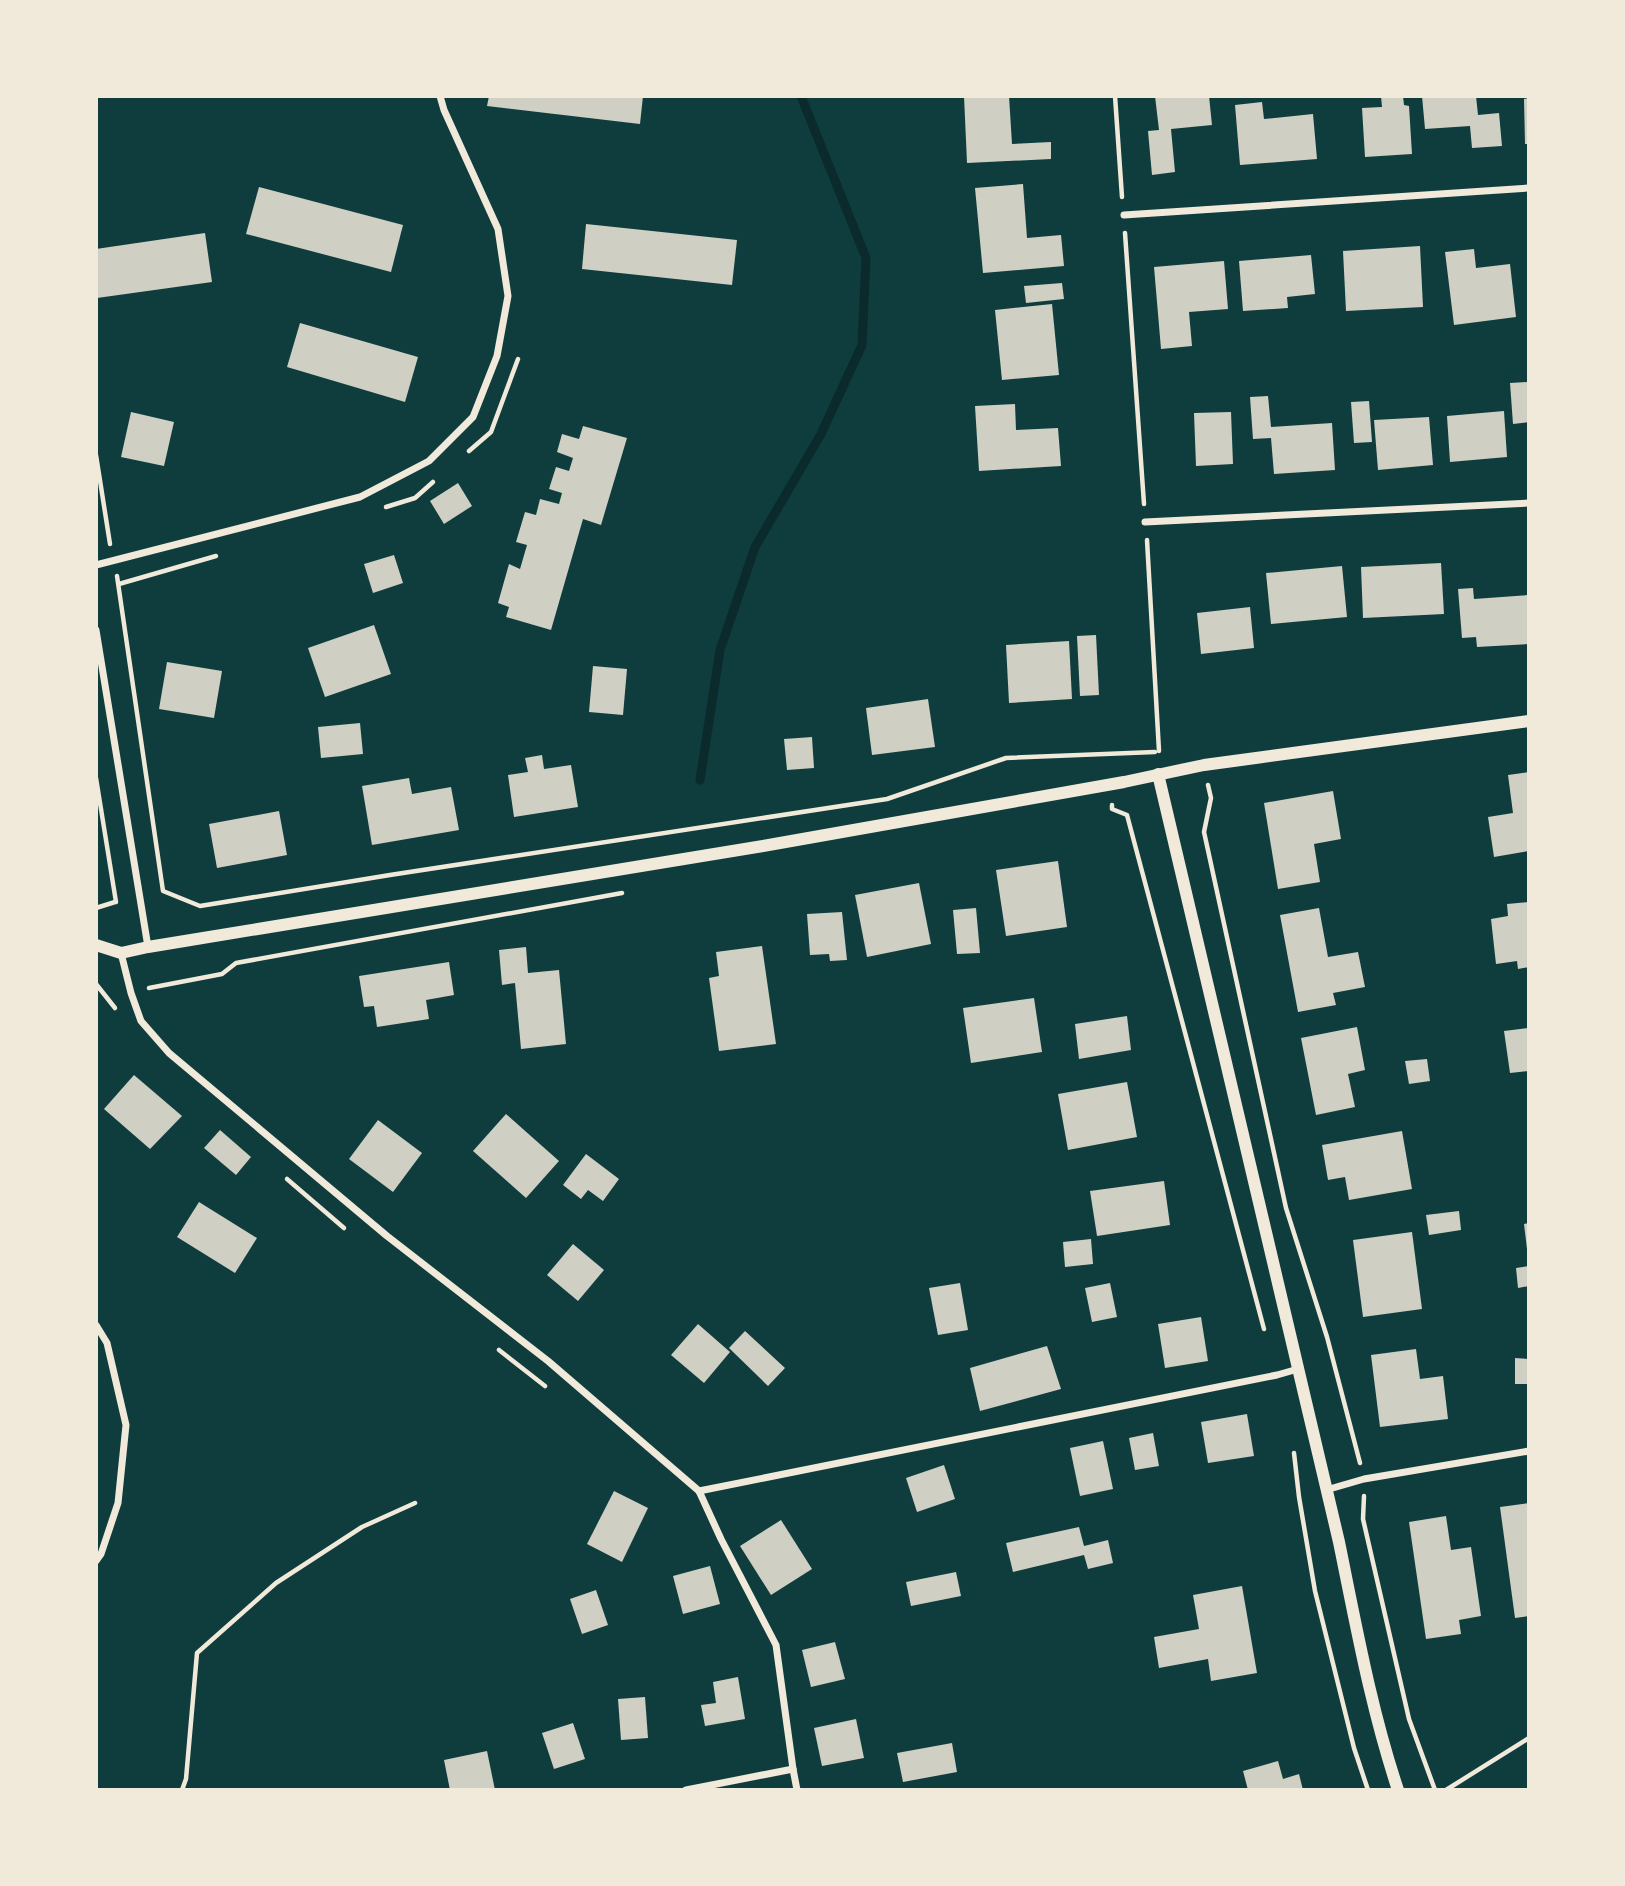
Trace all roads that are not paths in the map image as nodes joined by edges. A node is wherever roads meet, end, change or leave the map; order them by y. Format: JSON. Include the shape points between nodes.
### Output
{"nodes":[{"id":1,"x":440,"y":96,"type":"edge"},
{"id":2,"x":1529,"y":188,"type":"edge"},
{"id":3,"x":1124,"y":215,"type":"road end"},
{"id":4,"x":1529,"y":503,"type":"edge"},
{"id":5,"x":1146,"y":522,"type":"road end"},
{"id":6,"x":96,"y":565,"type":"edge"},
{"id":7,"x":96,"y":630,"type":"edge"},
{"id":8,"x":1529,"y":720,"type":"edge"},
{"id":9,"x":1158,"y":774,"type":"junction"},
{"id":10,"x":96,"y":945,"type":"edge"},
{"id":11,"x":148,"y":947,"type":"junction"},
{"id":12,"x":121,"y":953,"type":"junction"},
{"id":13,"x":96,"y":1325,"type":"edge"},
{"id":14,"x":1298,"y":1369,"type":"junction"},
{"id":15,"x":1529,"y":1451,"type":"edge"},
{"id":16,"x":1325,"y":1490,"type":"junction"},
{"id":17,"x":699,"y":1491,"type":"junction"},
{"id":18,"x":96,"y":1561,"type":"edge"},
{"id":19,"x":793,"y":1769,"type":"junction"},
{"id":20,"x":686,"y":1790,"type":"edge"},
{"id":21,"x":797,"y":1790,"type":"edge"},
{"id":22,"x":1398,"y":1790,"type":"edge"}],
"edges":[{"from":1,"to":6,"type":"street","via":[[498,229],[508,296],[497,356],[473,417],[429,461],[360,497]]},
{"from":2,"to":3,"type":"street"},
{"from":4,"to":5,"type":"street"},
{"from":7,"to":11,"type":"street"},
{"from":8,"to":9,"type":"street"},
{"from":9,"to":11,"type":"street","via":[[749,848]]},
{"from":9,"to":14,"type":"street"},
{"from":10,"to":12,"type":"street"},
{"from":11,"to":12,"type":"street"},
{"from":12,"to":17,"type":"street","via":[[142,1021],[169,1053],[387,1236],[548,1361]]},
{"from":13,"to":18,"type":"street","via":[[107,1343],[126,1425],[118,1503]]},
{"from":14,"to":16,"type":"street"},
{"from":14,"to":17,"type":"street"},
{"from":15,"to":16,"type":"street"},
{"from":16,"to":22,"type":"street"},
{"from":17,"to":19,"type":"street","via":[[776,1645]]},
{"from":19,"to":20,"type":"street"},
{"from":19,"to":21,"type":"street"}]}
